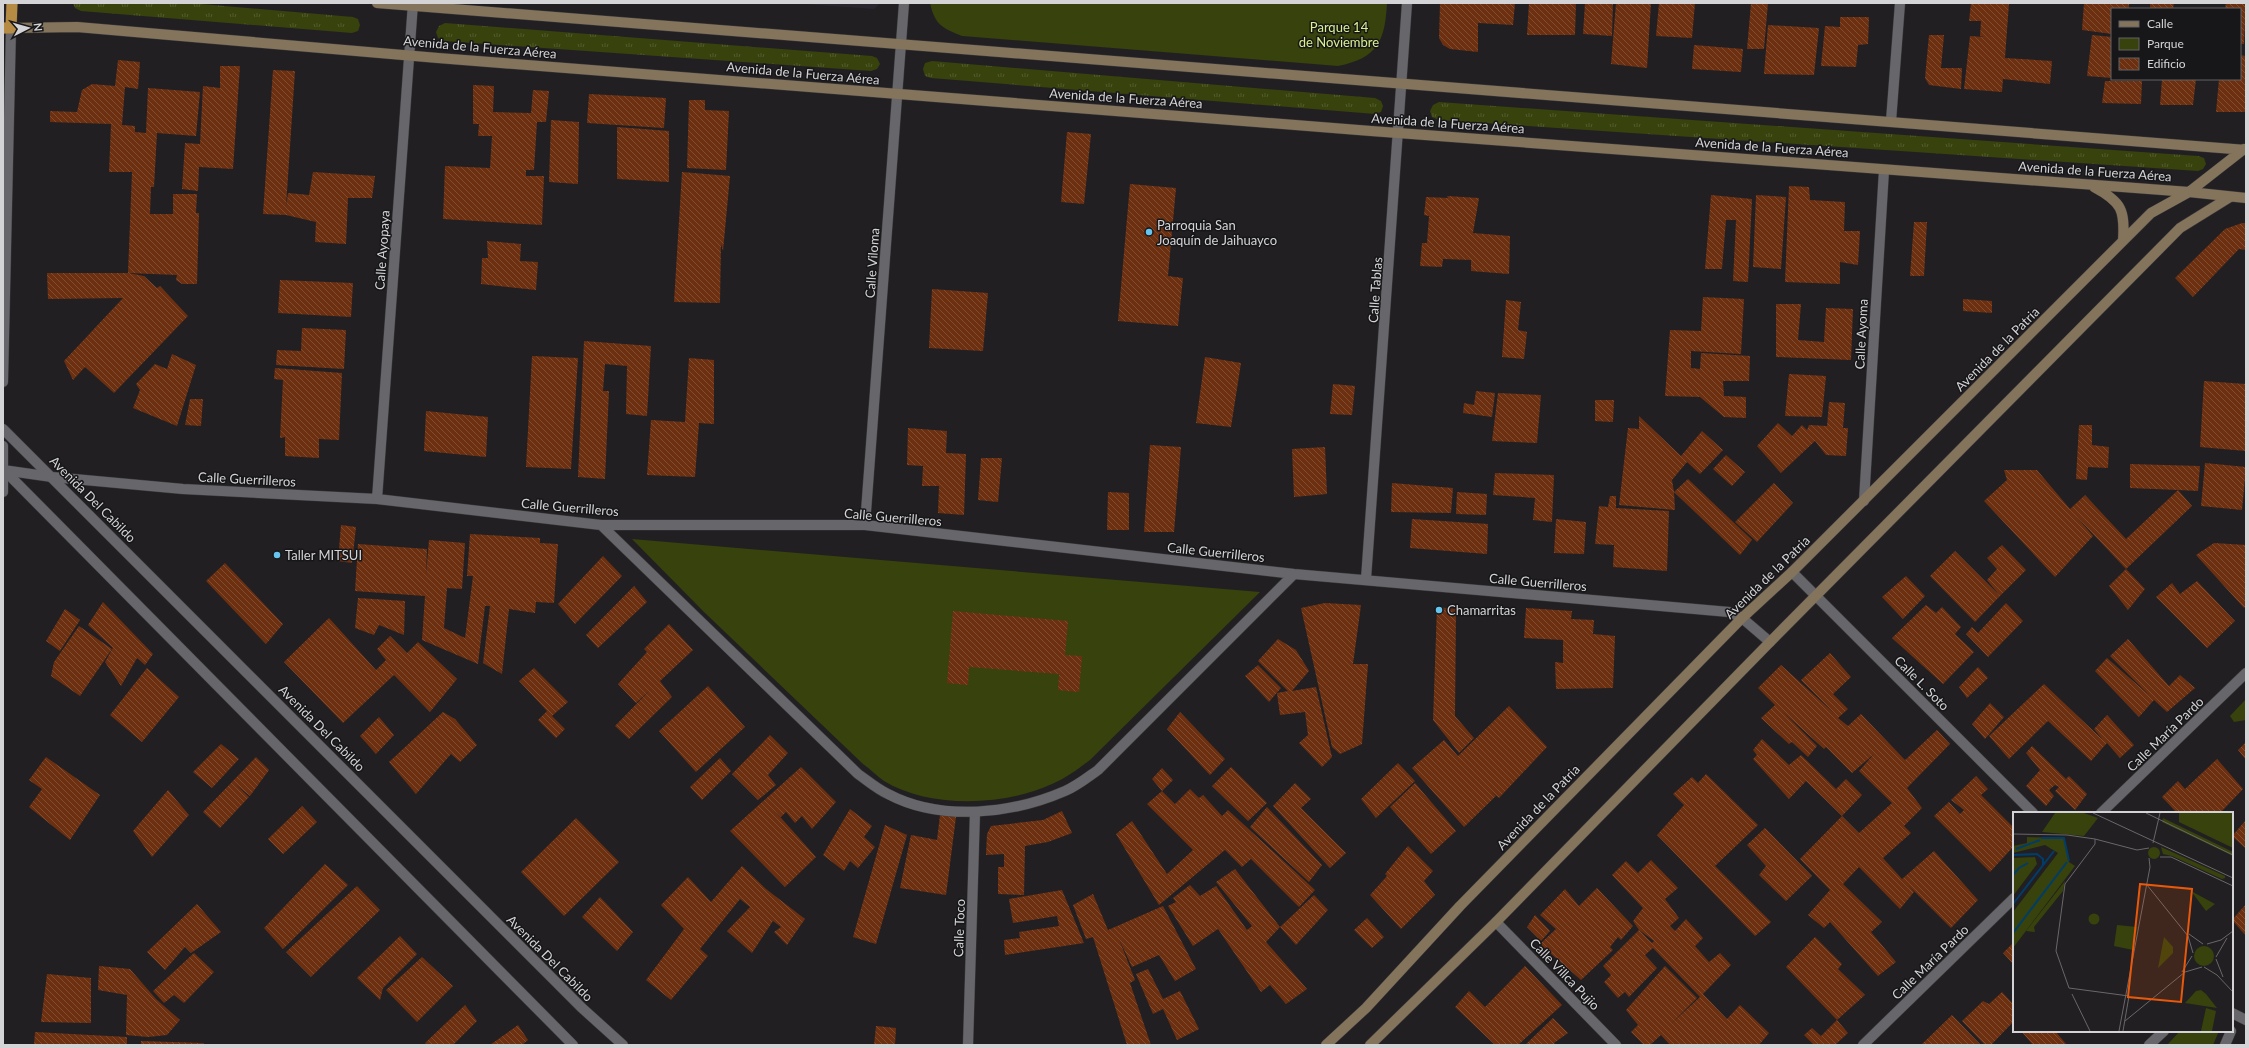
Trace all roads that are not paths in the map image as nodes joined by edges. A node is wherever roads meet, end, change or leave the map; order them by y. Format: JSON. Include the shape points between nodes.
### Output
{"nodes":[{"id":1,"x":12,"y":3,"type":"edge"},
{"id":2,"x":377,"y":3,"type":"edge"},
{"id":3,"x":904,"y":3,"type":"edge"},
{"id":4,"x":1407,"y":3,"type":"edge"},
{"id":5,"x":1900,"y":3,"type":"edge"},
{"id":6,"x":412,"y":4,"type":"edge"},
{"id":7,"x":7,"y":28,"type":"edge"},
{"id":8,"x":901,"y":45,"type":"junction"},
{"id":9,"x":409,"y":56,"type":"junction"},
{"id":10,"x":1402,"y":84,"type":"junction"},
{"id":11,"x":898,"y":94,"type":"junction"},
{"id":12,"x":1891,"y":121,"type":"junction"},
{"id":13,"x":1399,"y":134,"type":"junction"},
{"id":14,"x":2245,"y":149,"type":"edge"},
{"id":15,"x":1884,"y":170,"type":"junction"},
{"id":16,"x":2091,"y":185,"type":"junction"},
{"id":17,"x":2189,"y":192,"type":"junction"},
{"id":18,"x":2230,"y":197,"type":"junction"},
{"id":19,"x":2246,"y":198,"type":"edge"},
{"id":20,"x":2123,"y":241,"type":"junction"},
{"id":21,"x":3,"y":382,"type":"edge"},
{"id":22,"x":3,"y":428,"type":"edge"},
{"id":23,"x":3,"y":446,"type":"edge"},
{"id":24,"x":3,"y":469,"type":"edge"},
{"id":25,"x":52,"y":477,"type":"junction"},
{"id":26,"x":3,"y":492,"type":"edge"},
{"id":27,"x":377,"y":499,"type":"junction"},
{"id":28,"x":1864,"y":501,"type":"junction"},
{"id":29,"x":600,"y":525,"type":"junction"},
{"id":30,"x":865,"y":525,"type":"junction"},
{"id":31,"x":1792,"y":572,"type":"junction"},
{"id":32,"x":1294,"y":574,"type":"junction"},
{"id":33,"x":1366,"y":579,"type":"junction"},
{"id":34,"x":1816,"y":596,"type":"junction"},
{"id":35,"x":1742,"y":618,"type":"junction"},
{"id":36,"x":1770,"y":642,"type":"junction"},
{"id":37,"x":2246,"y":673,"type":"edge"},
{"id":38,"x":975,"y":812,"type":"junction"},
{"id":39,"x":2032,"y":812,"type":"edge"},
{"id":40,"x":2102,"y":812,"type":"edge"},
{"id":41,"x":2013,"y":899,"type":"edge"},
{"id":42,"x":1496,"y":922,"type":"junction"},
{"id":43,"x":2238,"y":1017,"type":"edge"},
{"id":44,"x":2233,"y":1028,"type":"edge"},
{"id":45,"x":2163,"y":1032,"type":"edge"},
{"id":46,"x":2231,"y":1032,"type":"edge"},
{"id":47,"x":573,"y":1045,"type":"edge"},
{"id":48,"x":623,"y":1045,"type":"edge"},
{"id":49,"x":968,"y":1045,"type":"edge"},
{"id":50,"x":1326,"y":1045,"type":"edge"},
{"id":51,"x":1370,"y":1045,"type":"edge"},
{"id":52,"x":1616,"y":1045,"type":"edge"},
{"id":53,"x":1863,"y":1045,"type":"edge"},
{"id":54,"x":2149,"y":1045,"type":"edge"},
{"id":55,"x":2225,"y":1045,"type":"edge"}],
"edges":[{"from":1,"to":7,"type":"highway"},
{"from":2,"to":6,"type":"main road"},
{"from":3,"to":8,"type":"street","name":"Calle Viloma"},
{"from":4,"to":10,"type":"street","name":"Calle Tablas"},
{"from":5,"to":12,"type":"street"},
{"from":6,"to":8,"type":"main road"},
{"from":6,"to":9,"type":"street","name":"Calle Ayopaya"},
{"from":7,"to":9,"type":"main road","name":"Avenida de la Fuerza Aérea","via":[[77,27]]},
{"from":7,"to":21,"type":"street"},
{"from":8,"to":10,"type":"main road"},
{"from":8,"to":11,"type":"street","name":"Calle Viloma"},
{"from":9,"to":11,"type":"main road","name":"Avenida de la Fuerza Aérea"},
{"from":9,"to":27,"type":"street","name":"Calle Ayopaya"},
{"from":10,"to":12,"type":"main road"},
{"from":10,"to":13,"type":"street","name":"Calle Tablas"},
{"from":11,"to":13,"type":"main road","name":"Avenida de la Fuerza Aérea"},
{"from":11,"to":30,"type":"street","name":"Calle Viloma"},
{"from":12,"to":14,"type":"main road"},
{"from":13,"to":15,"type":"main road","name":"Avenida de la Fuerza Aérea"},
{"from":13,"to":33,"type":"street","name":"Calle Tablas"},
{"from":14,"to":17,"type":"main road","name":"Avenida de la Patria"},
{"from":15,"to":16,"type":"main road","name":"Avenida de la Fuerza Aérea"},
{"from":15,"to":28,"type":"street","name":"Calle Ayoma"},
{"from":16,"to":17,"type":"main road","name":"Avenida de la Fuerza Aérea"},
{"from":16,"to":20,"type":"main road","via":[[2110,196],[2121,207],[2124,220]]},
{"from":17,"to":18,"type":"main road","name":"Avenida de la Fuerza Aérea"},
{"from":17,"to":20,"type":"main road","name":"Avenida de la Patria","via":[[2151,214]]},
{"from":18,"to":19,"type":"main road","name":"Avenida de la Fuerza Aérea"},
{"from":18,"to":34,"type":"main road","via":[[2180,228]]},
{"from":20,"to":28,"type":"main road","name":"Avenida de la Patria"},
{"from":22,"to":25,"type":"street","name":"Avenida Del Cabildo"},
{"from":23,"to":24,"type":"street"},
{"from":24,"to":25,"type":"street","name":"Calle Guerrilleros"},
{"from":24,"to":26,"type":"street"},
{"from":24,"to":47,"type":"street"},
{"from":25,"to":27,"type":"street","name":"Calle Guerrilleros","via":[[183,489]]},
{"from":25,"to":48,"type":"street","name":"Avenida Del Cabildo","via":[[582,1008]]},
{"from":27,"to":29,"type":"street","name":"Calle Guerrilleros"},
{"from":28,"to":31,"type":"main road","name":"Avenida de la Patria"},
{"from":29,"to":30,"type":"street","name":"Calle Guerrilleros"},
{"from":29,"to":38,"type":"street","via":[[858,774],[888,795],[924,808]]},
{"from":30,"to":32,"type":"street","name":"Calle Guerrilleros"},
{"from":31,"to":34,"type":"street","name":"Calle L. Soto"},
{"from":31,"to":35,"type":"main road","name":"Avenida de la Patria"},
{"from":32,"to":33,"type":"street","name":"Calle Guerrilleros"},
{"from":32,"to":38,"type":"street","via":[[1098,770],[1067,791],[1029,804]]},
{"from":33,"to":35,"type":"street","name":"Calle Guerrilleros","via":[[1729,612]]},
{"from":34,"to":36,"type":"main road"},
{"from":34,"to":39,"type":"street","name":"Calle L. Soto"},
{"from":35,"to":36,"type":"street","name":"Calle Guerrilleros"},
{"from":35,"to":50,"type":"main road","name":"Avenida de la Patria","via":[[1460,906],[1366,1008]]},
{"from":36,"to":42,"type":"main road"},
{"from":37,"to":40,"type":"street","name":"Calle María Pardo"},
{"from":38,"to":49,"type":"street","name":"Calle Toco"},
{"from":41,"to":53,"type":"street","name":"Calle María Pardo"},
{"from":42,"to":51,"type":"main road"},
{"from":42,"to":52,"type":"street","name":"Calle Villca Pujio"},
{"from":43,"to":44,"type":"street"},
{"from":45,"to":54,"type":"street"},
{"from":46,"to":55,"type":"street"}]}
